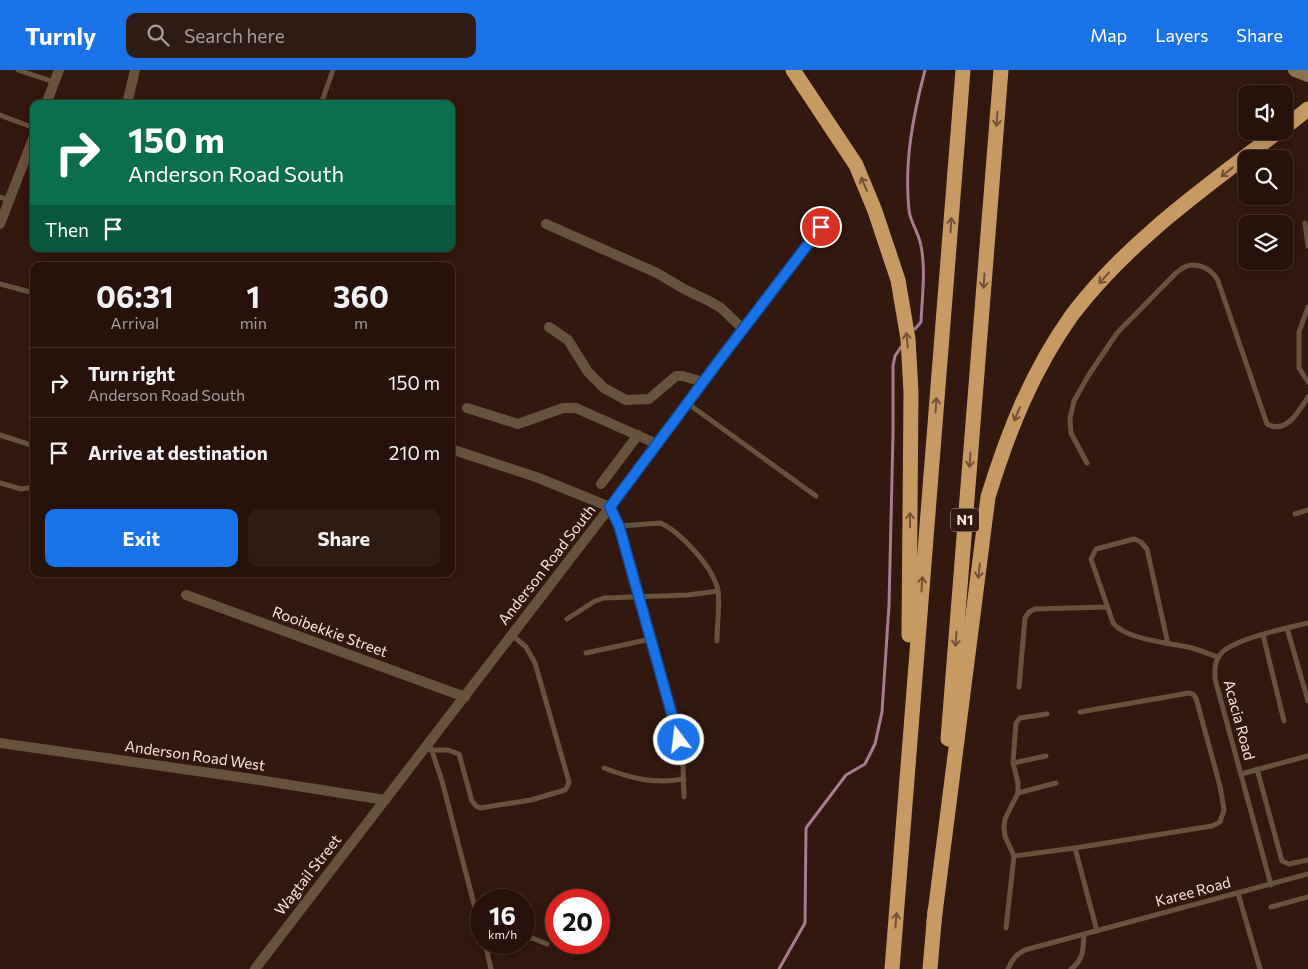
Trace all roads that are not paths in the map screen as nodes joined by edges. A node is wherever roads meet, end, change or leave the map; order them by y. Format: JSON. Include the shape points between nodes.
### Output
{"nodes":[{"id":1,"x":18,"y":70,"type":"edge"},
{"id":2,"x":59,"y":70,"type":"edge"},
{"id":3,"x":135,"y":70,"type":"edge"},
{"id":4,"x":333,"y":70,"type":"edge"},
{"id":5,"x":793,"y":70,"type":"edge"},
{"id":6,"x":963,"y":70,"type":"edge"},
{"id":7,"x":1001,"y":70,"type":"edge"},
{"id":8,"x":1295,"y":70,"type":"edge"},
{"id":9,"x":1308,"y":75,"type":"edge"},
{"id":10,"x":54,"y":82,"type":"junction"},
{"id":11,"x":47,"y":100,"type":"edge"},
{"id":12,"x":128,"y":100,"type":"edge"},
{"id":13,"x":322,"y":100,"type":"edge"},
{"id":14,"x":1308,"y":109,"type":"edge"},
{"id":15,"x":0,"y":116,"type":"edge"},
{"id":16,"x":1293,"y":121,"type":"edge"},
{"id":17,"x":30,"y":127,"type":"edge"},
{"id":18,"x":1268,"y":140,"type":"edge"},
{"id":19,"x":30,"y":145,"type":"edge"},
{"id":20,"x":5,"y":198,"type":"edge"},
{"id":21,"x":1305,"y":223,"type":"dead end"},
{"id":22,"x":0,"y":224,"type":"edge"},
{"id":23,"x":546,"y":224,"type":"dead end"},
{"id":24,"x":821,"y":227,"type":"dead end"},
{"id":25,"x":1308,"y":246,"type":"edge"},
{"id":26,"x":0,"y":284,"type":"edge"},
{"id":27,"x":30,"y":292,"type":"edge"},
{"id":28,"x":1308,"y":307,"type":"edge"},
{"id":29,"x":549,"y":327,"type":"dead end"},
{"id":30,"x":743,"y":329,"type":"junction"},
{"id":31,"x":703,"y":382,"type":"junction"},
{"id":32,"x":1308,"y":382,"type":"edge"},
{"id":33,"x":1308,"y":398,"type":"edge"},
{"id":34,"x":688,"y":403,"type":"junction"},
{"id":35,"x":467,"y":408,"type":"dead end"},
{"id":36,"x":0,"y":435,"type":"edge"},
{"id":37,"x":638,"y":435,"type":"junction"},
{"id":38,"x":657,"y":444,"type":"junction"},
{"id":39,"x":30,"y":445,"type":"edge"},
{"id":40,"x":455,"y":450,"type":"edge"},
{"id":41,"x":1087,"y":463,"type":"dead end"},
{"id":42,"x":0,"y":483,"type":"edge"},
{"id":43,"x":601,"y":484,"type":"dead end"},
{"id":44,"x":30,"y":488,"type":"edge"},
{"id":45,"x":816,"y":496,"type":"dead end"},
{"id":46,"x":610,"y":507,"type":"junction"},
{"id":47,"x":1308,"y":510,"type":"edge"},
{"id":48,"x":1295,"y":514,"type":"dead end"},
{"id":49,"x":619,"y":526,"type":"junction"},
{"id":50,"x":718,"y":591,"type":"junction"},
{"id":51,"x":639,"y":595,"type":"junction"},
{"id":52,"x":186,"y":596,"type":"dead end"},
{"id":53,"x":1108,"y":607,"type":"junction"},
{"id":54,"x":567,"y":619,"type":"dead end"},
{"id":55,"x":1308,"y":623,"type":"edge"},
{"id":56,"x":1287,"y":628,"type":"junction"},
{"id":57,"x":512,"y":635,"type":"junction"},
{"id":58,"x":1263,"y":635,"type":"junction"},
{"id":59,"x":651,"y":639,"type":"junction"},
{"id":60,"x":717,"y":641,"type":"dead end"},
{"id":61,"x":1168,"y":644,"type":"junction"},
{"id":62,"x":586,"y":653,"type":"dead end"},
{"id":63,"x":1218,"y":657,"type":"junction"},
{"id":64,"x":1019,"y":687,"type":"dead end"},
{"id":65,"x":465,"y":697,"type":"junction"},
{"id":66,"x":1308,"y":701,"type":"edge"},
{"id":67,"x":1080,"y":712,"type":"dead end"},
{"id":68,"x":1047,"y":714,"type":"dead end"},
{"id":69,"x":1284,"y":721,"type":"dead end"},
{"id":70,"x":0,"y":743,"type":"edge"},
{"id":71,"x":430,"y":747,"type":"junction"},
{"id":72,"x":1046,"y":756,"type":"dead end"},
{"id":73,"x":1308,"y":756,"type":"edge"},
{"id":74,"x":909,"y":761,"type":"junction"},
{"id":75,"x":1013,"y":763,"type":"junction"},
{"id":76,"x":604,"y":768,"type":"dead end"},
{"id":77,"x":1257,"y":769,"type":"junction"},
{"id":78,"x":1241,"y":774,"type":"junction"},
{"id":79,"x":684,"y":779,"type":"junction"},
{"id":80,"x":1056,"y":783,"type":"dead end"},
{"id":81,"x":1018,"y":793,"type":"junction"},
{"id":82,"x":684,"y":798,"type":"dead end"},
{"id":83,"x":385,"y":800,"type":"junction"},
{"id":84,"x":1075,"y":848,"type":"junction"},
{"id":85,"x":1014,"y":856,"type":"junction"},
{"id":86,"x":1308,"y":860,"type":"edge"},
{"id":87,"x":1308,"y":874,"type":"edge"},
{"id":88,"x":1270,"y":885,"type":"junction"},
{"id":89,"x":470,"y":889,"type":"edge"},
{"id":90,"x":1238,"y":893,"type":"junction"},
{"id":91,"x":1308,"y":897,"type":"edge"},
{"id":92,"x":1271,"y":907,"type":"dead end"},
{"id":93,"x":934,"y":921,"type":"junction"},
{"id":94,"x":1006,"y":928,"type":"dead end"},
{"id":95,"x":1098,"y":930,"type":"junction"},
{"id":96,"x":1084,"y":934,"type":"junction"},
{"id":97,"x":488,"y":954,"type":"edge"},
{"id":98,"x":258,"y":968,"type":"edge"},
{"id":99,"x":491,"y":969,"type":"edge"},
{"id":100,"x":892,"y":969,"type":"edge"},
{"id":101,"x":930,"y":969,"type":"edge"},
{"id":102,"x":1008,"y":969,"type":"edge"},
{"id":103,"x":1071,"y":969,"type":"edge"},
{"id":104,"x":1260,"y":969,"type":"edge"}],
"edges":[{"from":1,"to":10,"type":"lane"},
{"from":2,"to":10,"type":"street"},
{"from":3,"to":12,"type":"street"},
{"from":4,"to":13,"type":"lane"},
{"from":74,"to":5,"type":"highway","one_way":true,"via":[[911,392],[908,339],[898,280],[856,164]]},
{"from":74,"to":6,"type":"highway","one_way":true},
{"from":7,"to":93,"type":"highway","number":"N1","one_way":true},
{"from":8,"to":9,"type":"street"},
{"from":10,"to":11,"type":"street"},
{"from":14,"to":16,"type":"highway"},
{"from":15,"to":17,"type":"lane"},
{"from":18,"to":93,"type":"highway","one_way":true,"via":[[1149,233],[1105,276],[1072,316],[1024,397],[1004,445],[988,497]]},
{"from":19,"to":20,"type":"street"},
{"from":20,"to":22,"type":"street"},
{"from":21,"to":25,"type":"lane"},
{"from":23,"to":30,"type":"street","via":[[657,273],[721,308]]},
{"from":24,"to":30,"type":"street","name":"Anderson Road South"},
{"from":26,"to":27,"type":"lane"},
{"from":28,"to":32,"type":"lane","via":[[1299,332],[1299,368]]},
{"from":29,"to":31,"type":"street","via":[[568,340],[588,372],[604,388],[626,400],[649,399],[676,376]]},
{"from":30,"to":31,"type":"street","name":"Anderson Road South"},
{"from":31,"to":34,"type":"street","name":"Anderson Road South"},
{"from":33,"to":41,"type":"lane","via":[[1285,425],[1277,428],[1267,424],[1218,281],[1206,268],[1188,266],[1176,273],[1117,333],[1074,401],[1070,418],[1072,433]]},
{"from":34,"to":38,"type":"street","name":"Anderson Road South"},
{"from":34,"to":45,"type":"lane"},
{"from":35,"to":37,"type":"street","via":[[518,424],[563,408],[576,408]]},
{"from":36,"to":39,"type":"lane"},
{"from":37,"to":38,"type":"street"},
{"from":37,"to":43,"type":"street"},
{"from":38,"to":46,"type":"street","name":"Anderson Road South"},
{"from":40,"to":46,"type":"street","via":[[536,477]]},
{"from":42,"to":44,"type":"lane","via":[[21,489]]},
{"from":46,"to":49,"type":"lane"},
{"from":46,"to":57,"type":"street","name":"Anderson Road South"},
{"from":47,"to":48,"type":"lane"},
{"from":49,"to":50,"type":"lane","via":[[664,524],[706,563]]},
{"from":49,"to":51,"type":"lane"},
{"from":50,"to":51,"type":"lane"},
{"from":50,"to":60,"type":"lane"},
{"from":51,"to":54,"type":"lane","via":[[604,598]]},
{"from":51,"to":59,"type":"lane"},
{"from":52,"to":65,"type":"street","name":"Rooibekkie Street"},
{"from":53,"to":61,"type":"lane","via":[[1117,628]]},
{"from":53,"to":61,"type":"lane","via":[[1092,559],[1093,553],[1096,549],[1134,540],[1141,542],[1147,549]]},
{"from":53,"to":64,"type":"lane","via":[[1035,609],[1029,612],[1025,618]]},
{"from":55,"to":56,"type":"lane"},
{"from":56,"to":58,"type":"lane"},
{"from":56,"to":66,"type":"lane"},
{"from":57,"to":65,"type":"street","name":"Anderson Road South"},
{"from":57,"to":71,"type":"lane","via":[[526,647],[535,663],[568,782],[565,790],[531,800],[480,808],[472,802],[459,754]]},
{"from":58,"to":63,"type":"lane","via":[[1226,648]]},
{"from":58,"to":69,"type":"lane"},
{"from":59,"to":62,"type":"lane"},
{"from":59,"to":79,"type":"lane","via":[[679,740]]},
{"from":61,"to":63,"type":"lane"},
{"from":63,"to":78,"type":"lane","name":"Acacia Road","via":[[1215,679]]},
{"from":65,"to":71,"type":"street","name":"Anderson Road South"},
{"from":67,"to":84,"type":"lane","via":[[1193,694],[1224,810],[1220,822],[1212,826]]},
{"from":68,"to":75,"type":"lane","via":[[1018,719]]},
{"from":70,"to":83,"type":"street","name":"Anderson Road West"},
{"from":71,"to":83,"type":"street","name":"Anderson Road South"},
{"from":71,"to":89,"type":"lane","via":[[442,780]]},
{"from":72,"to":75,"type":"lane"},
{"from":73,"to":77,"type":"lane"},
{"from":100,"to":74,"type":"highway","one_way":true},
{"from":75,"to":81,"type":"lane"},
{"from":76,"to":79,"type":"lane","via":[[636,779]]},
{"from":77,"to":78,"type":"lane"},
{"from":77,"to":86,"type":"lane","via":[[1282,861],[1289,864]]},
{"from":78,"to":88,"type":"lane","name":"Acacia Road"},
{"from":79,"to":82,"type":"lane"},
{"from":80,"to":81,"type":"lane"},
{"from":81,"to":85,"type":"lane","via":[[1004,827]]},
{"from":83,"to":98,"type":"street","name":"Wagtail Street"},
{"from":84,"to":85,"type":"lane"},
{"from":84,"to":95,"type":"lane"},
{"from":85,"to":94,"type":"lane"},
{"from":87,"to":88,"type":"lane","name":"Karee Road"},
{"from":88,"to":90,"type":"lane","name":"Karee Road"},
{"from":90,"to":95,"type":"lane","name":"Karee Road"},
{"from":90,"to":104,"type":"lane"},
{"from":91,"to":92,"type":"lane"},
{"from":93,"to":101,"type":"highway","number":"N1"},
{"from":95,"to":96,"type":"lane","name":"Karee Road"},
{"from":96,"to":102,"type":"lane","name":"Karee Road","via":[[1018,953]]},
{"from":96,"to":103,"type":"lane","via":[[1082,958]]},
{"from":97,"to":99,"type":"lane"}]}
